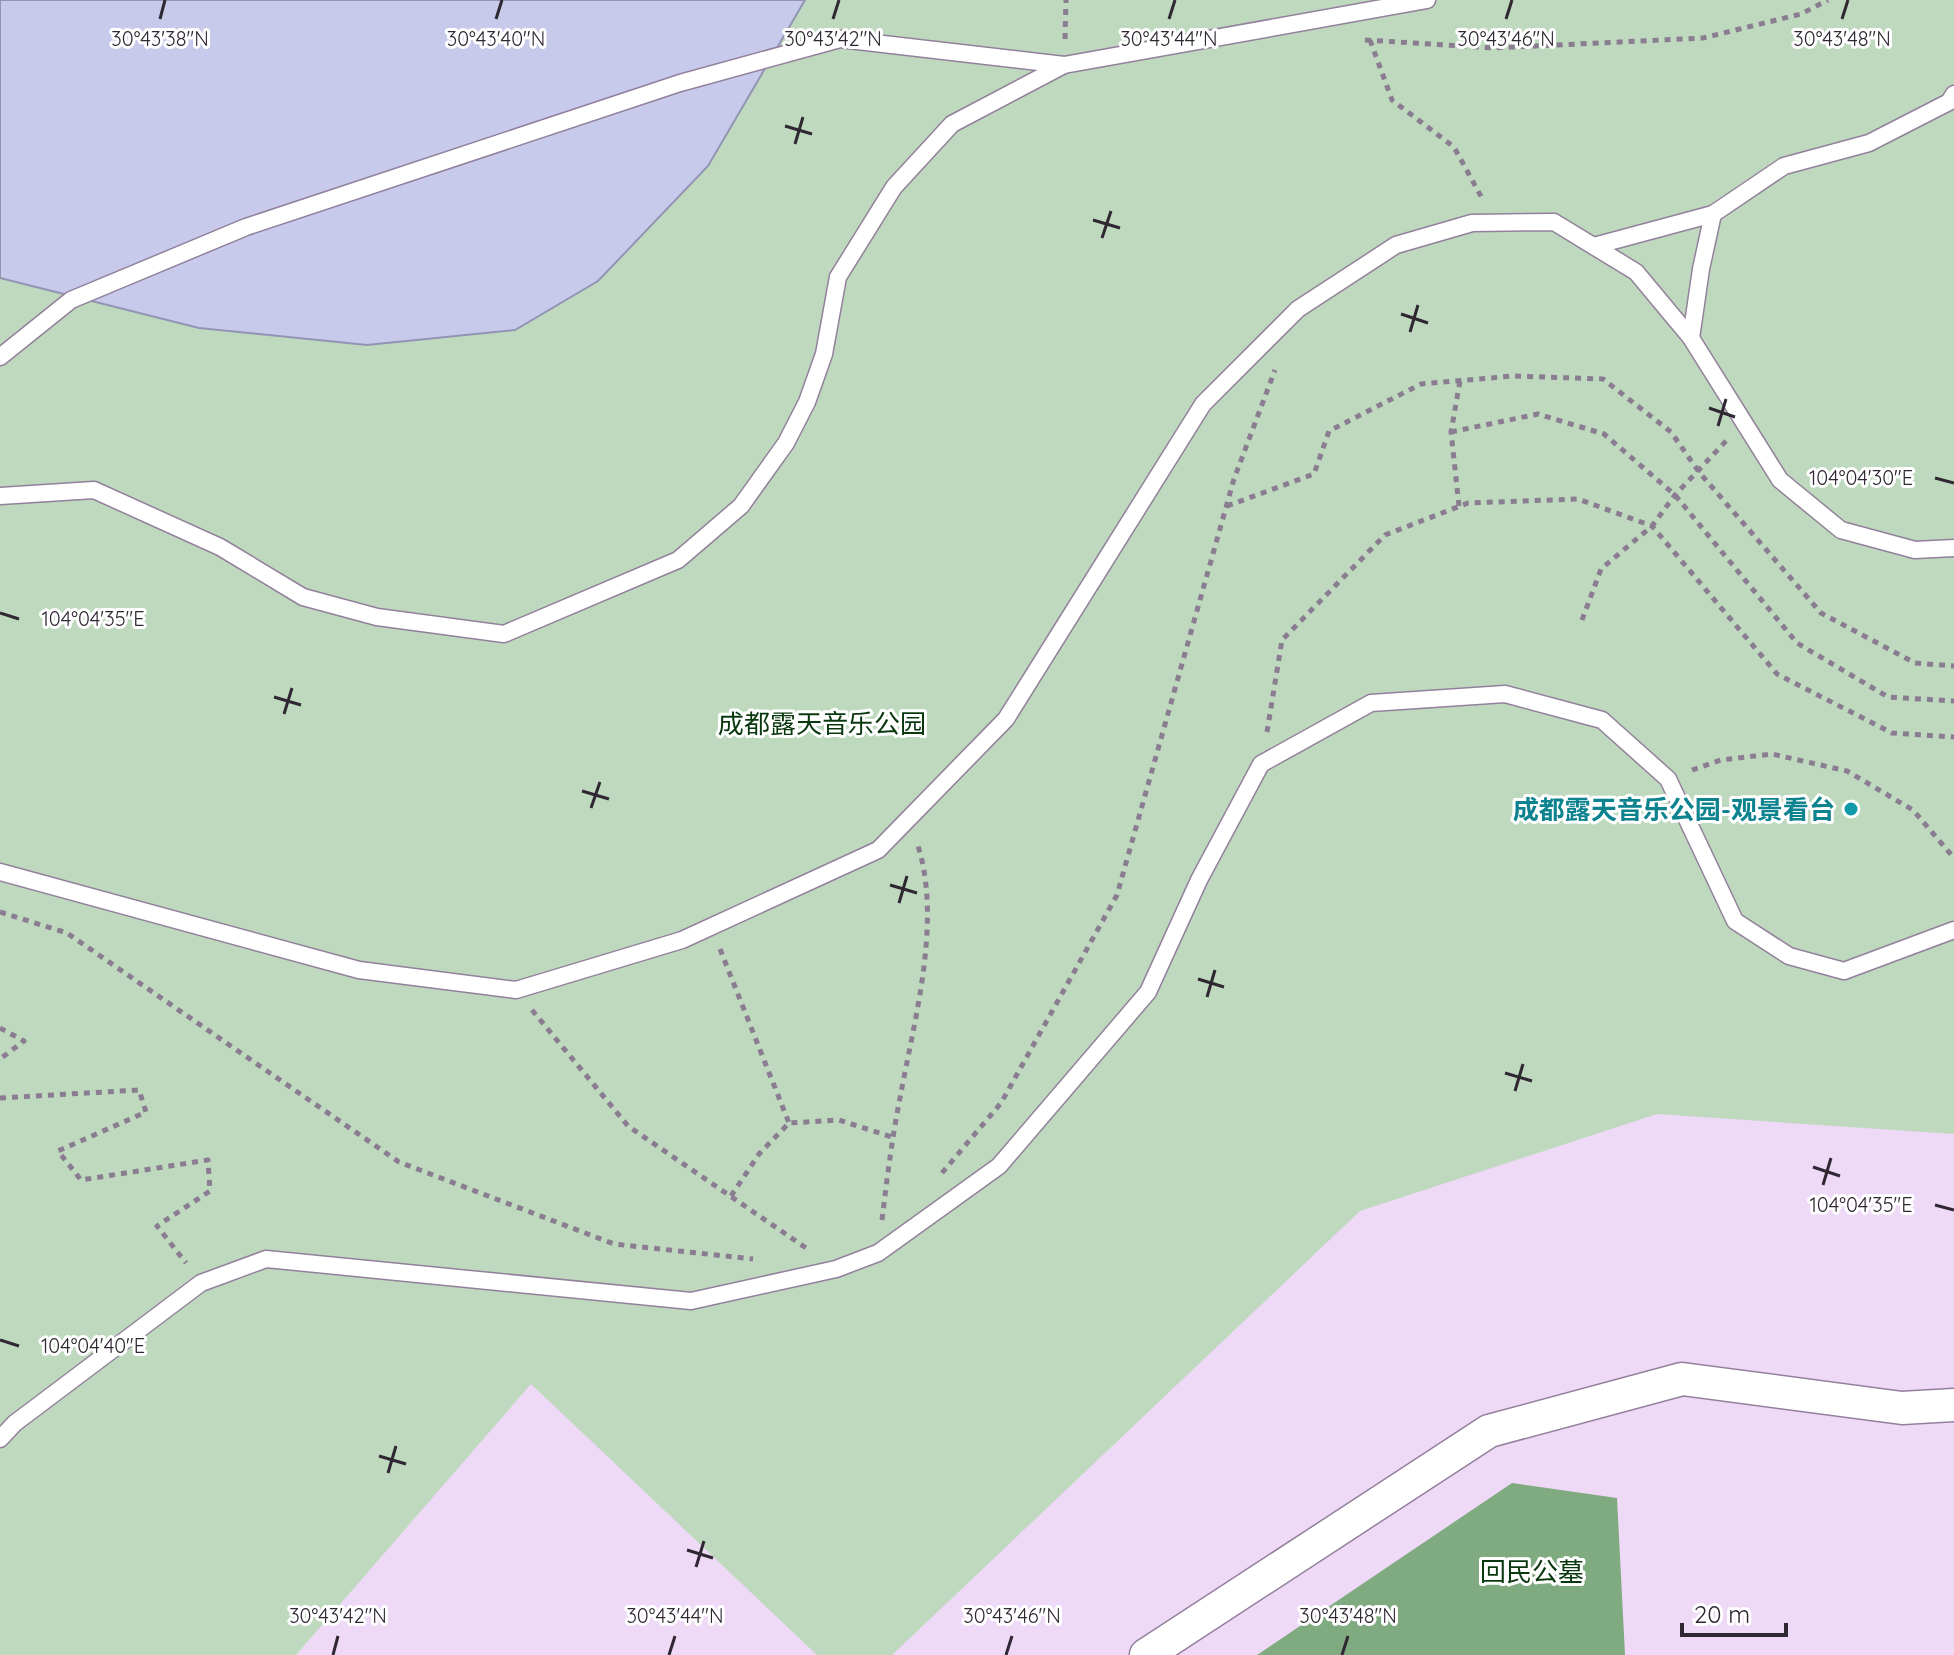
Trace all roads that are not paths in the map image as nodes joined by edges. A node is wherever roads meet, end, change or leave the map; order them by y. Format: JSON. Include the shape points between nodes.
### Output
{"nodes":[{"id":1,"x":1427,"y":0,"type":"edge"},
{"id":2,"x":1064,"y":65,"type":"junction"},
{"id":3,"x":1954,"y":94,"type":"edge"},
{"id":4,"x":1713,"y":214,"type":"junction"},
{"id":5,"x":1594,"y":246,"type":"junction"},
{"id":6,"x":1691,"y":338,"type":"junction"},
{"id":7,"x":0,"y":357,"type":"edge"},
{"id":8,"x":0,"y":496,"type":"edge"},
{"id":9,"x":1954,"y":548,"type":"edge"},
{"id":10,"x":0,"y":872,"type":"edge"},
{"id":11,"x":1954,"y":930,"type":"edge"},
{"id":12,"x":1954,"y":1405,"type":"edge"},
{"id":13,"x":0,"y":1439,"type":"edge"},
{"id":14,"x":1146,"y":1655,"type":"edge"}],
"edges":[{"from":1,"to":2,"type":"lane"},
{"from":2,"to":7,"type":"lane","via":[[840,39],[680,83],[246,227],[71,300]]},
{"from":2,"to":8,"type":"lane","via":[[952,124],[894,187],[838,277],[824,354],[807,402],[786,443],[741,506],[678,560],[504,634],[377,617],[303,597],[220,547],[94,490]]},
{"from":3,"to":4,"type":"lane","via":[[1949,102],[1869,143],[1784,166]]},
{"from":4,"to":5,"type":"lane"},
{"from":4,"to":6,"type":"lane"},
{"from":5,"to":6,"type":"lane","via":[[1636,272]]},
{"from":5,"to":10,"type":"lane","via":[[1554,222],[1472,223],[1396,245],[1298,309],[1203,404],[1006,719],[878,850],[682,940],[516,990],[359,970]]},
{"from":6,"to":9,"type":"lane","via":[[1780,480],[1841,530],[1915,550]]},
{"from":11,"to":13,"type":"lane","via":[[1844,971],[1789,956],[1735,921],[1668,779],[1602,720],[1505,694],[1371,703],[1261,764],[1199,880],[1148,992],[999,1166],[878,1253],[836,1269],[691,1301],[266,1259],[201,1283]]},
{"from":12,"to":14,"type":"street","via":[[1902,1408],[1682,1379],[1489,1431]]}]}
